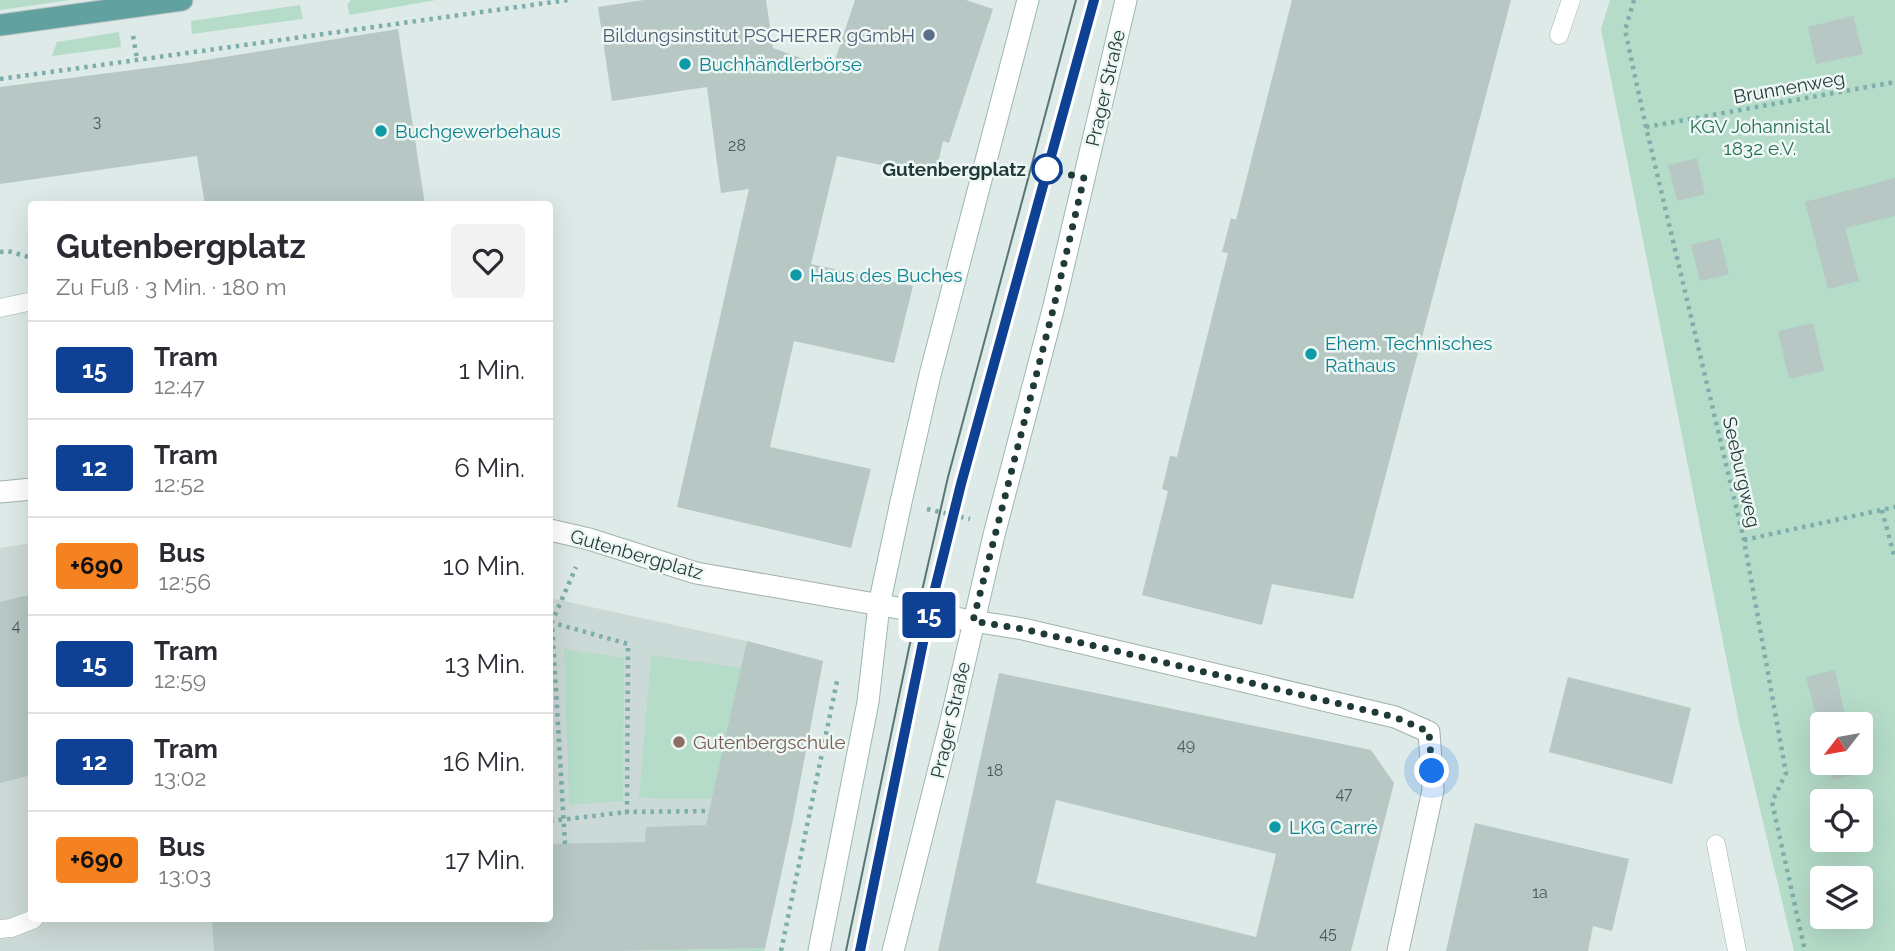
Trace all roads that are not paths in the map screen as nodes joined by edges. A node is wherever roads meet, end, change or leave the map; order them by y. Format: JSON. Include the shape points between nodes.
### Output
{"nodes":[{"id":1,"x":182,"y":0,"type":"edge"},
{"id":2,"x":1028,"y":0,"type":"edge"},
{"id":3,"x":1126,"y":0,"type":"edge"},
{"id":4,"x":1571,"y":0,"type":"edge"},
{"id":5,"x":0,"y":25,"type":"edge"},
{"id":6,"x":1559,"y":35,"type":"dead end"},
{"id":7,"x":28,"y":302,"type":"dead end"},
{"id":8,"x":0,"y":308,"type":"edge"},
{"id":9,"x":28,"y":489,"type":"edge"},
{"id":10,"x":0,"y":492,"type":"edge"},
{"id":11,"x":553,"y":531,"type":"edge"},
{"id":12,"x":879,"y":606,"type":"junction"},
{"id":13,"x":973,"y":621,"type":"junction"},
{"id":14,"x":1716,"y":844,"type":"dead end"},
{"id":15,"x":28,"y":921,"type":"edge"},
{"id":16,"x":0,"y":929,"type":"edge"},
{"id":17,"x":819,"y":951,"type":"edge"},
{"id":18,"x":893,"y":951,"type":"edge"},
{"id":19,"x":1398,"y":951,"type":"edge"},
{"id":20,"x":1737,"y":951,"type":"edge"}],
"edges":[{"from":1,"to":5,"type":"main road"},
{"from":2,"to":12,"type":"main road","via":[[930,375]]},
{"from":3,"to":13,"type":"main road","name":"Prager Straße"},
{"from":4,"to":6,"type":"lane"},
{"from":7,"to":8,"type":"lane"},
{"from":9,"to":10,"type":"main road"},
{"from":11,"to":12,"type":"main road","name":"Gutenbergplatz","via":[[696,573]]},
{"from":12,"to":13,"type":"main road","name":"Gutenbergplatz"},
{"from":12,"to":17,"type":"main road","via":[[869,702]]},
{"from":13,"to":18,"type":"main road","name":"Prager Straße"},
{"from":13,"to":19,"type":"main road","name":"Gutenbergplatz","via":[[1395,717],[1429,732],[1433,790]]},
{"from":14,"to":20,"type":"lane"},
{"from":15,"to":16,"type":"lane"}]}
